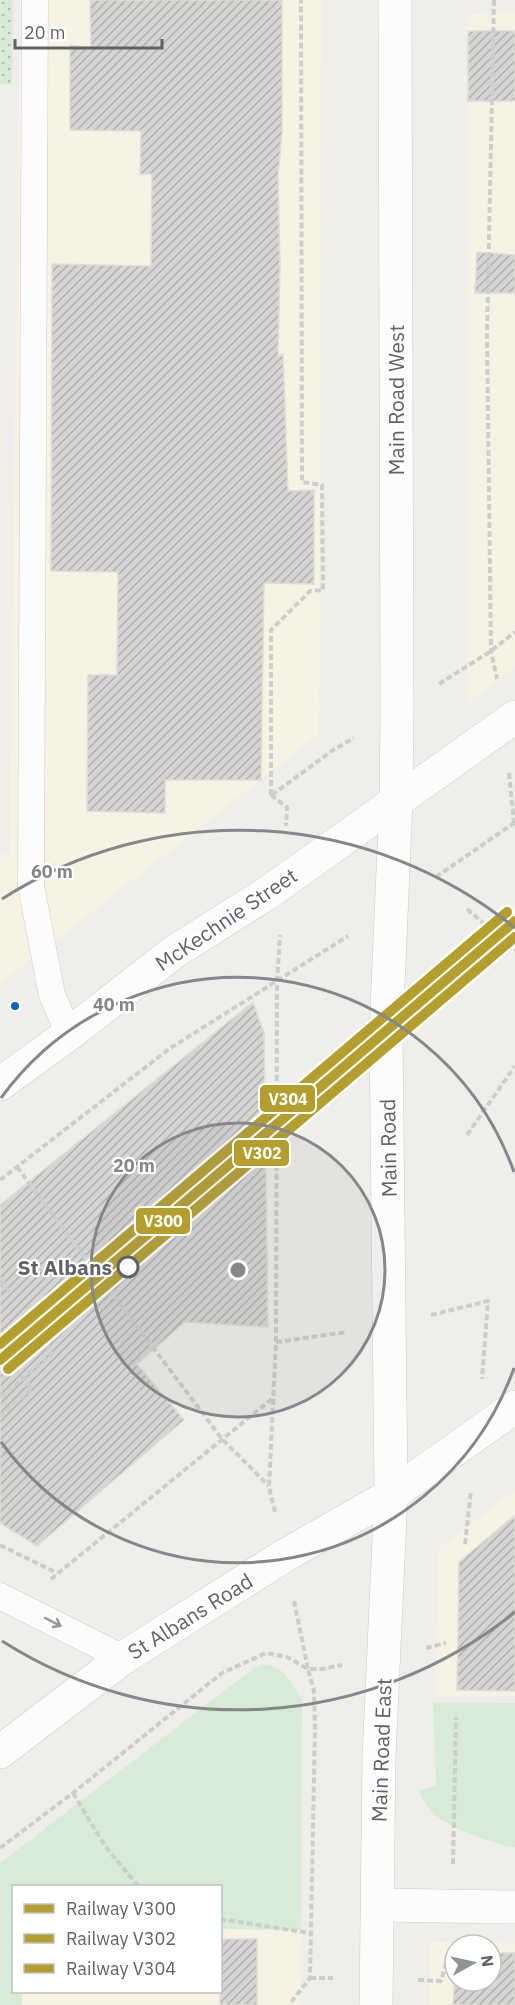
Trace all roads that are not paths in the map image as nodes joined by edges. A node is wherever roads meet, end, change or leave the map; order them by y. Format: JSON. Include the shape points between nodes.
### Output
{"nodes":[{"id":1,"x":35,"y":0,"type":"edge"},
{"id":2,"x":394,"y":0,"type":"edge"},
{"id":3,"x":515,"y":717,"type":"edge"},
{"id":4,"x":396,"y":801,"type":"junction"},
{"id":5,"x":69,"y":1034,"type":"junction"},
{"id":6,"x":0,"y":1084,"type":"edge"},
{"id":7,"x":515,"y":1407,"type":"edge"},
{"id":8,"x":391,"y":1495,"type":"junction"},
{"id":9,"x":9,"y":1600,"type":"edge"},
{"id":10,"x":123,"y":1658,"type":"junction"},
{"id":11,"x":0,"y":1752,"type":"edge"},
{"id":12,"x":378,"y":1905,"type":"junction"},
{"id":13,"x":515,"y":1907,"type":"edge"},
{"id":14,"x":376,"y":2005,"type":"edge"}],
"edges":[{"from":1,"to":5,"type":"lane","via":[[31,886],[52,995]]},
{"from":2,"to":4,"type":"main road","name":"Main Road West"},
{"from":3,"to":4,"type":"main road","name":"McKechnie Street"},
{"from":4,"to":5,"type":"main road","name":"McKechnie Street","via":[[266,894],[174,952]]},
{"from":4,"to":8,"type":"main road","name":"Main Road","via":[[386,1032]]},
{"from":5,"to":6,"type":"main road","name":"McKechnie Street"},
{"from":7,"to":8,"type":"main road","name":"St Albans Road"},
{"from":8,"to":10,"type":"main road","name":"St Albans Road","via":[[284,1556]]},
{"from":8,"to":12,"type":"main road","name":"Main Road East","via":[[379,1757]]},
{"from":9,"to":10,"type":"lane","one_way":true},
{"from":10,"to":11,"type":"main road","name":"St Albans Road"},
{"from":12,"to":13,"type":"main road"},
{"from":12,"to":14,"type":"main road","name":"Main Road East"}]}
